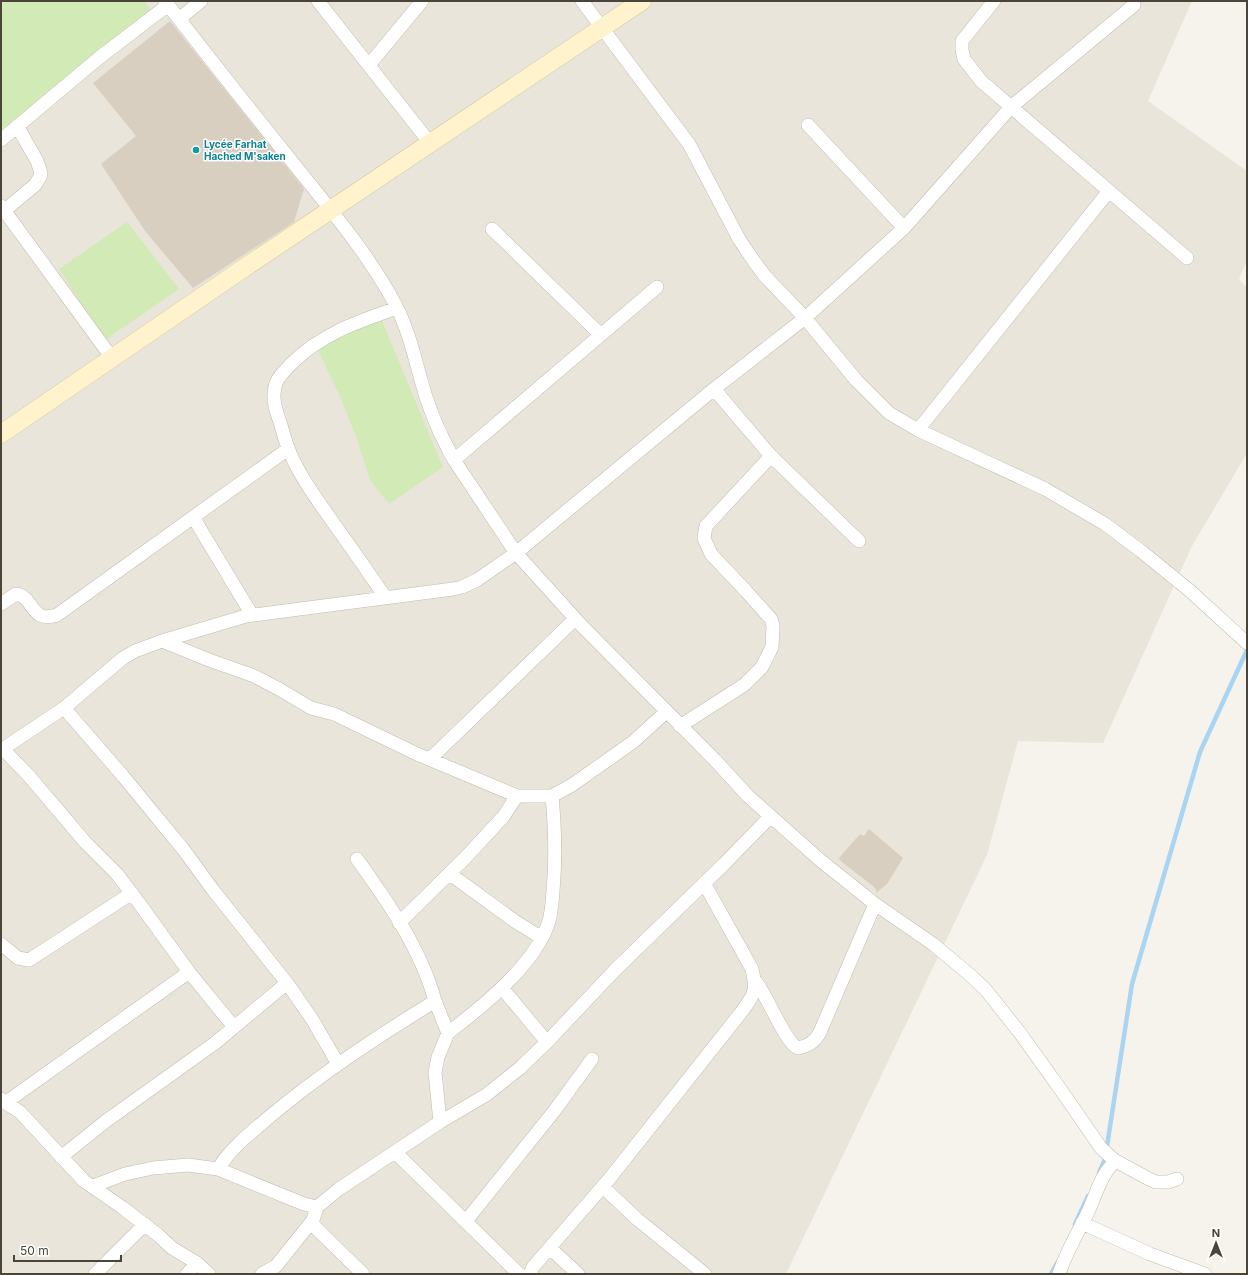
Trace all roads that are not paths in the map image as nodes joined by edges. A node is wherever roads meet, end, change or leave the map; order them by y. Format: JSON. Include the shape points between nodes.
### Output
{"nodes":[{"id":1,"x":201,"y":1,"type":"edge"},
{"id":2,"x":318,"y":1,"type":"edge"},
{"id":3,"x":422,"y":1,"type":"edge"},
{"id":4,"x":582,"y":1,"type":"edge"},
{"id":5,"x":642,"y":1,"type":"edge"},
{"id":6,"x":994,"y":1,"type":"edge"},
{"id":7,"x":167,"y":3,"type":"edge"},
{"id":8,"x":1134,"y":5,"type":"dead end"},
{"id":9,"x":179,"y":19,"type":"junction"},
{"id":10,"x":603,"y":27,"type":"junction"},
{"id":11,"x":369,"y":65,"type":"junction"},
{"id":12,"x":1011,"y":107,"type":"junction"},
{"id":13,"x":808,"y":125,"type":"dead end"},
{"id":14,"x":17,"y":126,"type":"junction"},
{"id":15,"x":1,"y":140,"type":"edge"},
{"id":16,"x":430,"y":143,"type":"junction"},
{"id":17,"x":1109,"y":191,"type":"junction"},
{"id":18,"x":3,"y":208,"type":"edge"},
{"id":19,"x":330,"y":210,"type":"junction"},
{"id":20,"x":904,"y":228,"type":"junction"},
{"id":21,"x":492,"y":229,"type":"dead end"},
{"id":22,"x":1187,"y":258,"type":"dead end"},
{"id":23,"x":657,"y":287,"type":"dead end"},
{"id":24,"x":397,"y":308,"type":"junction"},
{"id":25,"x":805,"y":318,"type":"junction"},
{"id":26,"x":601,"y":335,"type":"junction"},
{"id":27,"x":112,"y":358,"type":"junction"},
{"id":28,"x":714,"y":389,"type":"junction"},
{"id":29,"x":918,"y":430,"type":"junction"},
{"id":30,"x":1,"y":434,"type":"edge"},
{"id":31,"x":288,"y":449,"type":"junction"},
{"id":32,"x":771,"y":456,"type":"junction"},
{"id":33,"x":454,"y":460,"type":"junction"},
{"id":34,"x":193,"y":517,"type":"junction"},
{"id":35,"x":859,"y":541,"type":"dead end"},
{"id":36,"x":516,"y":553,"type":"junction"},
{"id":37,"x":386,"y":598,"type":"junction"},
{"id":38,"x":1,"y":604,"type":"edge"},
{"id":39,"x":252,"y":615,"type":"junction"},
{"id":40,"x":575,"y":619,"type":"junction"},
{"id":41,"x":162,"y":641,"type":"junction"},
{"id":42,"x":1247,"y":643,"type":"edge"},
{"id":43,"x":64,"y":708,"type":"junction"},
{"id":44,"x":666,"y":712,"type":"junction"},
{"id":45,"x":680,"y":726,"type":"junction"},
{"id":46,"x":2,"y":750,"type":"edge"},
{"id":47,"x":430,"y":759,"type":"junction"},
{"id":48,"x":517,"y":796,"type":"junction"},
{"id":49,"x":552,"y":796,"type":"junction"},
{"id":50,"x":770,"y":817,"type":"junction"},
{"id":51,"x":357,"y":859,"type":"dead end"},
{"id":52,"x":450,"y":874,"type":"junction"},
{"id":53,"x":704,"y":883,"type":"junction"},
{"id":54,"x":132,"y":893,"type":"junction"},
{"id":55,"x":875,"y":904,"type":"junction"},
{"id":56,"x":400,"y":923,"type":"junction"},
{"id":57,"x":542,"y":938,"type":"junction"},
{"id":58,"x":1,"y":944,"type":"edge"},
{"id":59,"x":189,"y":972,"type":"junction"},
{"id":60,"x":754,"y":979,"type":"junction"},
{"id":61,"x":287,"y":983,"type":"junction"},
{"id":62,"x":502,"y":988,"type":"junction"},
{"id":63,"x":435,"y":1001,"type":"junction"},
{"id":64,"x":234,"y":1027,"type":"junction"},
{"id":65,"x":448,"y":1033,"type":"junction"},
{"id":66,"x":547,"y":1042,"type":"junction"},
{"id":67,"x":592,"y":1059,"type":"dead end"},
{"id":68,"x":338,"y":1064,"type":"junction"},
{"id":69,"x":3,"y":1101,"type":"edge"},
{"id":70,"x":440,"y":1122,"type":"junction"},
{"id":71,"x":395,"y":1152,"type":"junction"},
{"id":72,"x":61,"y":1157,"type":"junction"},
{"id":73,"x":1115,"y":1160,"type":"junction"},
{"id":74,"x":218,"y":1169,"type":"junction"},
{"id":75,"x":1177,"y":1179,"type":"dead end"},
{"id":76,"x":93,"y":1186,"type":"junction"},
{"id":77,"x":602,"y":1187,"type":"junction"},
{"id":78,"x":316,"y":1208,"type":"junction"},
{"id":79,"x":466,"y":1221,"type":"junction"},
{"id":80,"x":311,"y":1223,"type":"junction"},
{"id":81,"x":1082,"y":1223,"type":"junction"},
{"id":82,"x":145,"y":1224,"type":"junction"},
{"id":83,"x":550,"y":1248,"type":"junction"},
{"id":84,"x":197,"y":1263,"type":"junction"},
{"id":85,"x":95,"y":1274,"type":"edge"},
{"id":86,"x":187,"y":1274,"type":"edge"},
{"id":87,"x":209,"y":1274,"type":"edge"},
{"id":88,"x":262,"y":1274,"type":"edge"},
{"id":89,"x":363,"y":1274,"type":"edge"},
{"id":90,"x":519,"y":1274,"type":"edge"},
{"id":91,"x":530,"y":1274,"type":"edge"},
{"id":92,"x":578,"y":1274,"type":"edge"},
{"id":93,"x":705,"y":1274,"type":"edge"},
{"id":94,"x":1058,"y":1274,"type":"edge"},
{"id":95,"x":1205,"y":1274,"type":"edge"}],
"edges":[{"from":1,"to":9,"type":"street"},
{"from":2,"to":11,"type":"street"},
{"from":3,"to":11,"type":"street"},
{"from":4,"to":10,"type":"street"},
{"from":5,"to":10,"type":"main road"},
{"from":6,"to":12,"type":"street","via":[[962,41],[962,50],[964,59],[982,81]]},
{"from":7,"to":9,"type":"street"},
{"from":7,"to":14,"type":"street"},
{"from":8,"to":12,"type":"street"},
{"from":9,"to":19,"type":"street"},
{"from":10,"to":16,"type":"main road"},
{"from":10,"to":25,"type":"street","via":[[689,144],[750,255],[765,276]]},
{"from":11,"to":16,"type":"street"},
{"from":12,"to":17,"type":"street"},
{"from":12,"to":20,"type":"street"},
{"from":13,"to":20,"type":"street"},
{"from":14,"to":15,"type":"street"},
{"from":14,"to":18,"type":"street","via":[[41,173],[35,185]]},
{"from":16,"to":19,"type":"main road"},
{"from":17,"to":22,"type":"street"},
{"from":17,"to":29,"type":"street"},
{"from":18,"to":27,"type":"street"},
{"from":19,"to":24,"type":"street","via":[[360,248]]},
{"from":19,"to":27,"type":"main road"},
{"from":20,"to":25,"type":"street"},
{"from":21,"to":26,"type":"street"},
{"from":23,"to":26,"type":"street"},
{"from":24,"to":31,"type":"street","via":[[333,333],[283,371],[276,383],[274,396]]},
{"from":24,"to":33,"type":"street","via":[[432,413]]},
{"from":25,"to":28,"type":"street"},
{"from":25,"to":29,"type":"street","via":[[856,380],[888,413]]},
{"from":26,"to":33,"type":"street"},
{"from":27,"to":30,"type":"main road"},
{"from":28,"to":32,"type":"street"},
{"from":28,"to":36,"type":"street"},
{"from":29,"to":42,"type":"street","via":[[1046,489],[1105,524],[1189,590]]},
{"from":31,"to":34,"type":"street"},
{"from":31,"to":37,"type":"street","via":[[316,498]]},
{"from":32,"to":35,"type":"street"},
{"from":32,"to":45,"type":"street","via":[[706,526],[704,538],[711,554],[772,619],[772,648],[762,667],[744,685]]},
{"from":33,"to":36,"type":"street"},
{"from":34,"to":38,"type":"street","via":[[57,615],[50,617],[36,613],[19,594]]},
{"from":34,"to":39,"type":"street"},
{"from":36,"to":37,"type":"street","via":[[477,580],[462,587]]},
{"from":36,"to":40,"type":"street"},
{"from":37,"to":39,"type":"street"},
{"from":39,"to":41,"type":"street"},
{"from":40,"to":44,"type":"street"},
{"from":40,"to":47,"type":"street"},
{"from":41,"to":43,"type":"street","via":[[123,658]]},
{"from":41,"to":47,"type":"street","via":[[254,676],[311,708],[334,714]]},
{"from":43,"to":46,"type":"street"},
{"from":43,"to":61,"type":"street","via":[[183,849]]},
{"from":44,"to":45,"type":"street"},
{"from":44,"to":49,"type":"street","via":[[633,742]]},
{"from":45,"to":50,"type":"street"},
{"from":46,"to":54,"type":"street","via":[[29,776]]},
{"from":47,"to":48,"type":"street"},
{"from":48,"to":49,"type":"street"},
{"from":48,"to":52,"type":"street","via":[[503,817]]},
{"from":49,"to":57,"type":"street","via":[[555,869],[549,921]]},
{"from":50,"to":53,"type":"street"},
{"from":50,"to":55,"type":"street"},
{"from":51,"to":56,"type":"street"},
{"from":52,"to":56,"type":"street"},
{"from":52,"to":57,"type":"street"},
{"from":53,"to":60,"type":"street","via":[[752,969]]},
{"from":53,"to":66,"type":"street","via":[[615,970]]},
{"from":54,"to":58,"type":"street","via":[[29,960],[18,958]]},
{"from":54,"to":59,"type":"street"},
{"from":55,"to":60,"type":"street","via":[[816,1040],[798,1048],[790,1042],[763,990]]},
{"from":55,"to":73,"type":"street","via":[[933,944],[985,989],[1020,1033],[1101,1148]]},
{"from":56,"to":63,"type":"street","via":[[422,966]]},
{"from":57,"to":62,"type":"street"},
{"from":59,"to":64,"type":"street"},
{"from":59,"to":69,"type":"street"},
{"from":60,"to":77,"type":"street","via":[[755,992],[752,998]]},
{"from":61,"to":64,"type":"street"},
{"from":61,"to":68,"type":"street"},
{"from":62,"to":65,"type":"street"},
{"from":62,"to":66,"type":"street"},
{"from":63,"to":65,"type":"street"},
{"from":63,"to":68,"type":"street"},
{"from":64,"to":72,"type":"street"},
{"from":65,"to":70,"type":"street","via":[[435,1072]]},
{"from":66,"to":70,"type":"street","via":[[486,1095]]},
{"from":67,"to":79,"type":"street"},
{"from":68,"to":74,"type":"street","via":[[258,1126],[232,1150]]},
{"from":69,"to":72,"type":"street","via":[[20,1112]]},
{"from":70,"to":71,"type":"street"},
{"from":71,"to":78,"type":"street","via":[[358,1175]]},
{"from":71,"to":79,"type":"street"},
{"from":72,"to":76,"type":"street","via":[[84,1182]]},
{"from":73,"to":75,"type":"street","via":[[1156,1182]]},
{"from":73,"to":81,"type":"street","via":[[1103,1178]]},
{"from":74,"to":76,"type":"street","via":[[188,1165],[153,1168],[125,1174]]},
{"from":74,"to":78,"type":"street"},
{"from":76,"to":82,"type":"street"},
{"from":77,"to":83,"type":"street"},
{"from":77,"to":93,"type":"street"},
{"from":78,"to":80,"type":"street"},
{"from":79,"to":90,"type":"street"},
{"from":80,"to":88,"type":"street","via":[[276,1266]]},
{"from":80,"to":89,"type":"street"},
{"from":81,"to":94,"type":"street"},
{"from":81,"to":95,"type":"street","via":[[1150,1254]]},
{"from":82,"to":84,"type":"street","via":[[172,1248]]},
{"from":82,"to":85,"type":"street"},
{"from":83,"to":91,"type":"street"},
{"from":83,"to":92,"type":"street"},
{"from":84,"to":86,"type":"street"},
{"from":84,"to":87,"type":"street"}]}
